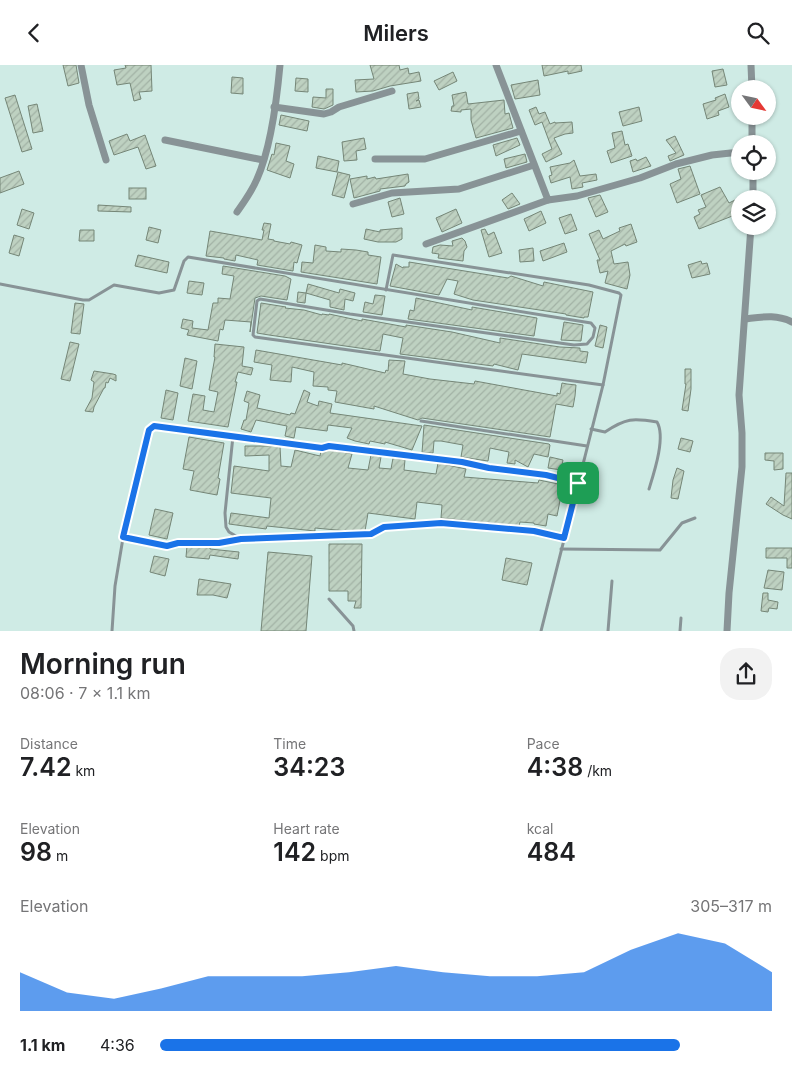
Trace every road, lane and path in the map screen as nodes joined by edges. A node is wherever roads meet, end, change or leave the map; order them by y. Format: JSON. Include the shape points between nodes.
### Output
{"nodes":[{"id":1,"x":81,"y":65,"type":"edge"},
{"id":2,"x":280,"y":65,"type":"edge"},
{"id":3,"x":496,"y":65,"type":"edge"},
{"id":4,"x":752,"y":65,"type":"edge"},
{"id":5,"x":752,"y":80,"type":"edge"},
{"id":6,"x":392,"y":91,"type":"dead end"},
{"id":7,"x":274,"y":107,"type":"junction"},
{"id":8,"x":522,"y":131,"type":"junction"},
{"id":9,"x":165,"y":141,"type":"dead end"},
{"id":10,"x":731,"y":153,"type":"edge"},
{"id":11,"x":375,"y":159,"type":"dead end"},
{"id":12,"x":106,"y":160,"type":"dead end"},
{"id":13,"x":263,"y":160,"type":"junction"},
{"id":14,"x":534,"y":165,"type":"junction"},
{"id":15,"x":548,"y":200,"type":"junction"},
{"id":16,"x":353,"y":204,"type":"dead end"},
{"id":17,"x":237,"y":212,"type":"dead end"},
{"id":18,"x":750,"y":235,"type":"edge"},
{"id":19,"x":426,"y":244,"type":"dead end"},
{"id":20,"x":0,"y":285,"type":"edge"},
{"id":21,"x":386,"y":290,"type":"junction"},
{"id":22,"x":745,"y":319,"type":"junction"},
{"id":23,"x":792,"y":322,"type":"edge"},
{"id":24,"x":603,"y":385,"type":"junction"},
{"id":25,"x":421,"y":421,"type":"dead end"},
{"id":26,"x":591,"y":429,"type":"junction"},
{"id":27,"x":233,"y":437,"type":"junction"},
{"id":28,"x":587,"y":446,"type":"junction"},
{"id":29,"x":578,"y":483,"type":"junction"},
{"id":30,"x":649,"y":489,"type":"dead end"},
{"id":31,"x":696,"y":518,"type":"dead end"},
{"id":32,"x":123,"y":537,"type":"junction"},
{"id":33,"x":564,"y":538,"type":"junction"},
{"id":34,"x":241,"y":539,"type":"junction"},
{"id":35,"x":561,"y":549,"type":"junction"},
{"id":36,"x":612,"y":581,"type":"dead end"},
{"id":37,"x":329,"y":599,"type":"dead end"},
{"id":38,"x":681,"y":618,"type":"dead end"},
{"id":39,"x":112,"y":631,"type":"edge"},
{"id":40,"x":354,"y":631,"type":"edge"},
{"id":41,"x":541,"y":631,"type":"edge"},
{"id":42,"x":608,"y":631,"type":"edge"},
{"id":43,"x":680,"y":631,"type":"edge"},
{"id":44,"x":727,"y":631,"type":"edge"}],
"edges":[{"from":1,"to":12,"type":"street","via":[[88,105]]},
{"from":2,"to":7,"type":"street"},
{"from":3,"to":8,"type":"street"},
{"from":4,"to":5,"type":"street"},
{"from":6,"to":7,"type":"street","via":[[324,114]]},
{"from":7,"to":13,"type":"street"},
{"from":8,"to":11,"type":"street","via":[[425,159]]},
{"from":8,"to":14,"type":"street"},
{"from":9,"to":13,"type":"street"},
{"from":10,"to":15,"type":"street","via":[[676,164],[576,196]]},
{"from":13,"to":17,"type":"street","via":[[258,178]]},
{"from":14,"to":15,"type":"street"},
{"from":14,"to":16,"type":"street","via":[[459,189],[392,193]]},
{"from":15,"to":19,"type":"street"},
{"from":18,"to":22,"type":"street"},
{"from":20,"to":21,"type":"lane","via":[[83,300],[89,300],[114,285],[158,293],[174,290],[188,257]]},
{"from":21,"to":24,"type":"lane","via":[[393,255],[588,285],[619,293]]},
{"from":21,"to":24,"type":"lane","via":[[591,323],[595,328],[587,344],[574,345],[260,299],[257,301],[254,335]]},
{"from":22,"to":23,"type":"street","via":[[772,316]]},
{"from":22,"to":44,"type":"street","via":[[739,395],[742,467]]},
{"from":24,"to":26,"type":"lane"},
{"from":25,"to":28,"type":"lane"},
{"from":26,"to":28,"type":"lane"},
{"from":26,"to":30,"type":"lane","via":[[605,432],[618,423],[634,419],[657,422],[659,446]]},
{"from":27,"to":29,"type":"lane","via":[[462,462]]},
{"from":27,"to":32,"type":"lane","via":[[151,427]]},
{"from":27,"to":34,"type":"lane","via":[[226,527]]},
{"from":28,"to":29,"type":"lane"},
{"from":29,"to":33,"type":"lane"},
{"from":31,"to":35,"type":"lane","via":[[682,523],[660,550]]},
{"from":32,"to":34,"type":"lane","via":[[167,546]]},
{"from":32,"to":39,"type":"lane"},
{"from":33,"to":34,"type":"lane","via":[[534,531],[441,523],[384,527],[371,534]]},
{"from":33,"to":35,"type":"lane"},
{"from":35,"to":41,"type":"lane"},
{"from":36,"to":42,"type":"lane"},
{"from":37,"to":40,"type":"lane"},
{"from":38,"to":43,"type":"lane"}]}
